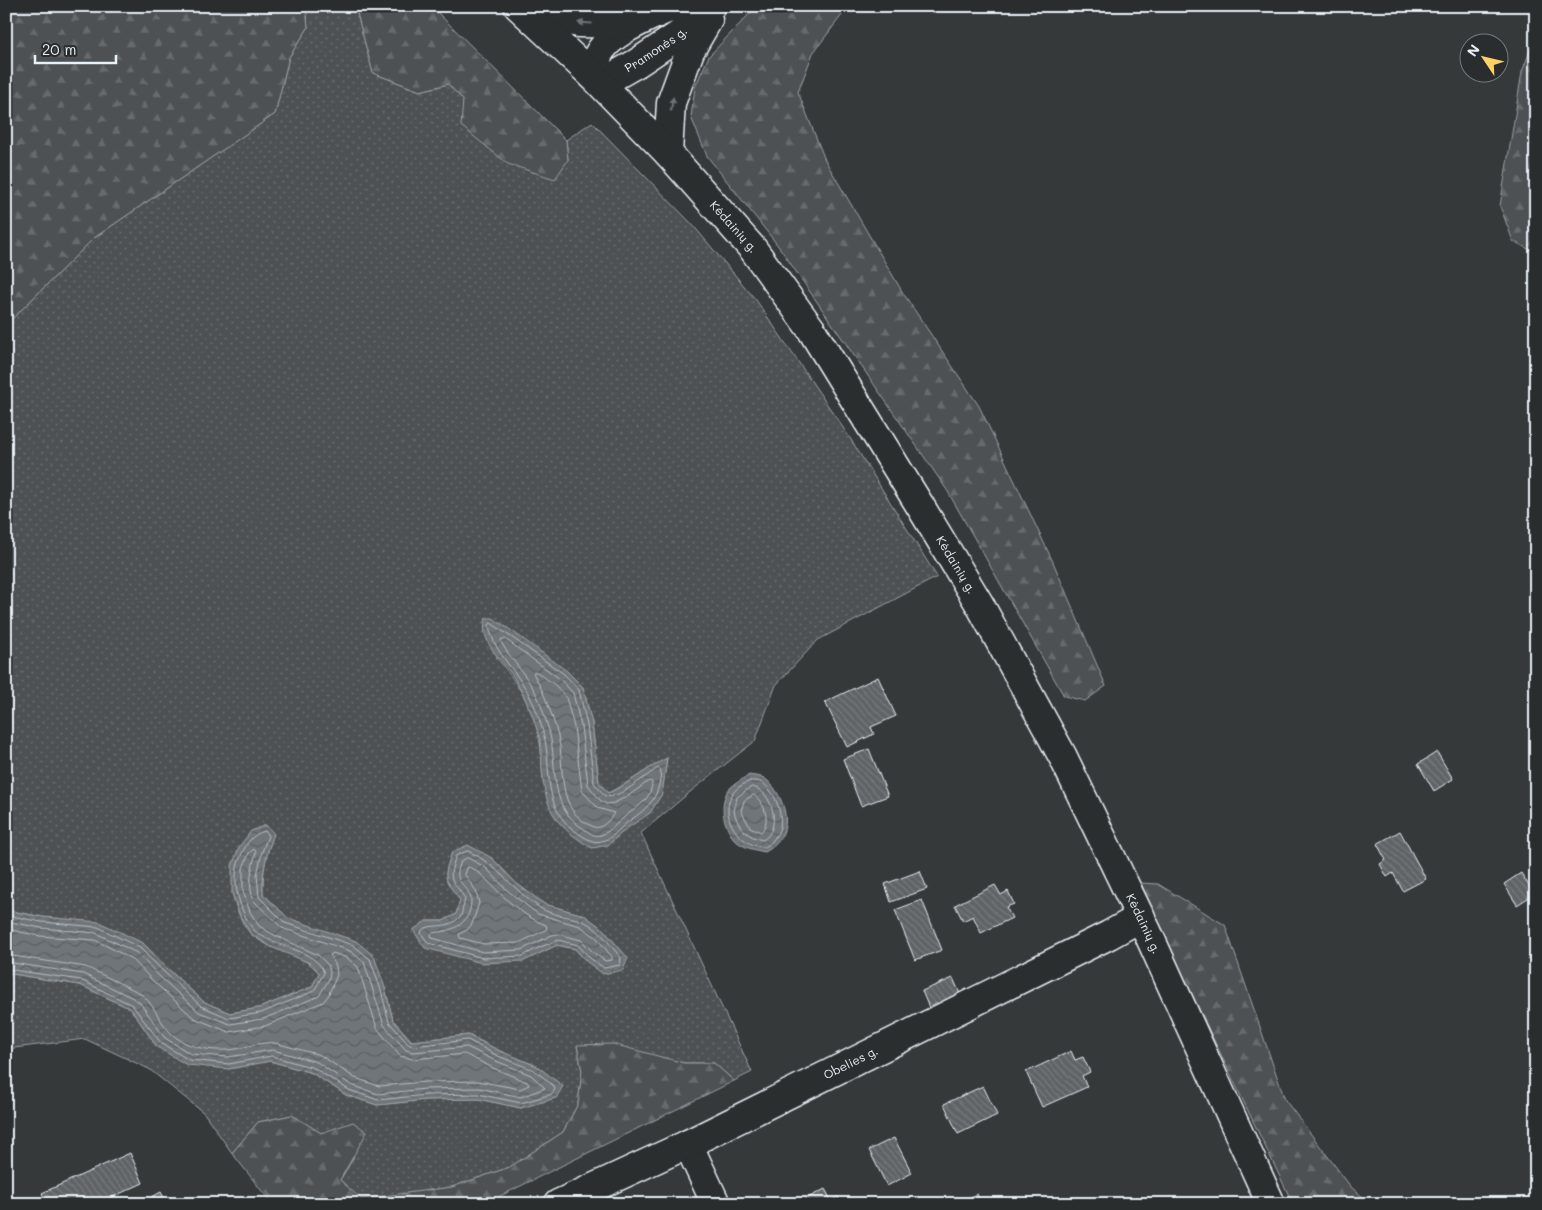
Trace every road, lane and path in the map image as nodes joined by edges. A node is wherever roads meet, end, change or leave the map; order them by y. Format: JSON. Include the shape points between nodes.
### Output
{"nodes":[{"id":1,"x":674,"y":6,"type":"edge"},
{"id":2,"x":711,"y":6,"type":"edge"},
{"id":3,"x":717,"y":6,"type":"edge"},
{"id":4,"x":522,"y":10,"type":"edge"},
{"id":5,"x":634,"y":24,"type":"junction"},
{"id":6,"x":594,"y":76,"type":"junction"},
{"id":7,"x":668,"y":153,"type":"junction"},
{"id":8,"x":1141,"y":917,"type":"junction"},
{"id":9,"x":688,"y":1144,"type":"junction"},
{"id":10,"x":558,"y":1204,"type":"edge"},
{"id":11,"x":716,"y":1204,"type":"edge"},
{"id":12,"x":1271,"y":1204,"type":"edge"}],
"edges":[{"from":1,"to":5,"type":"main road"},
{"from":2,"to":6,"type":"main road","name":"Pramonės g.","via":[[680,35],[637,63],[616,74]]},
{"from":7,"to":3,"type":"main road","one_way":true,"via":[[671,103],[690,51]]},
{"from":5,"to":4,"type":"main road","one_way":true,"via":[[579,23]]},
{"from":4,"to":6,"type":"main road","name":"Kėdainių g."},
{"from":5,"to":6,"type":"main road","via":[[609,41],[597,57]]},
{"from":6,"to":7,"type":"main road","name":"Kėdainių g."},
{"from":7,"to":8,"type":"main road","name":"Kėdainių g.","via":[[753,250],[811,329],[920,504],[980,605],[1063,757]]},
{"from":8,"to":9,"type":"main road","name":"Obelies g."},
{"from":8,"to":12,"type":"main road","name":"Kėdainių g."},
{"from":9,"to":10,"type":"main road","name":"Obelies g."},
{"from":9,"to":11,"type":"main road"}]}
